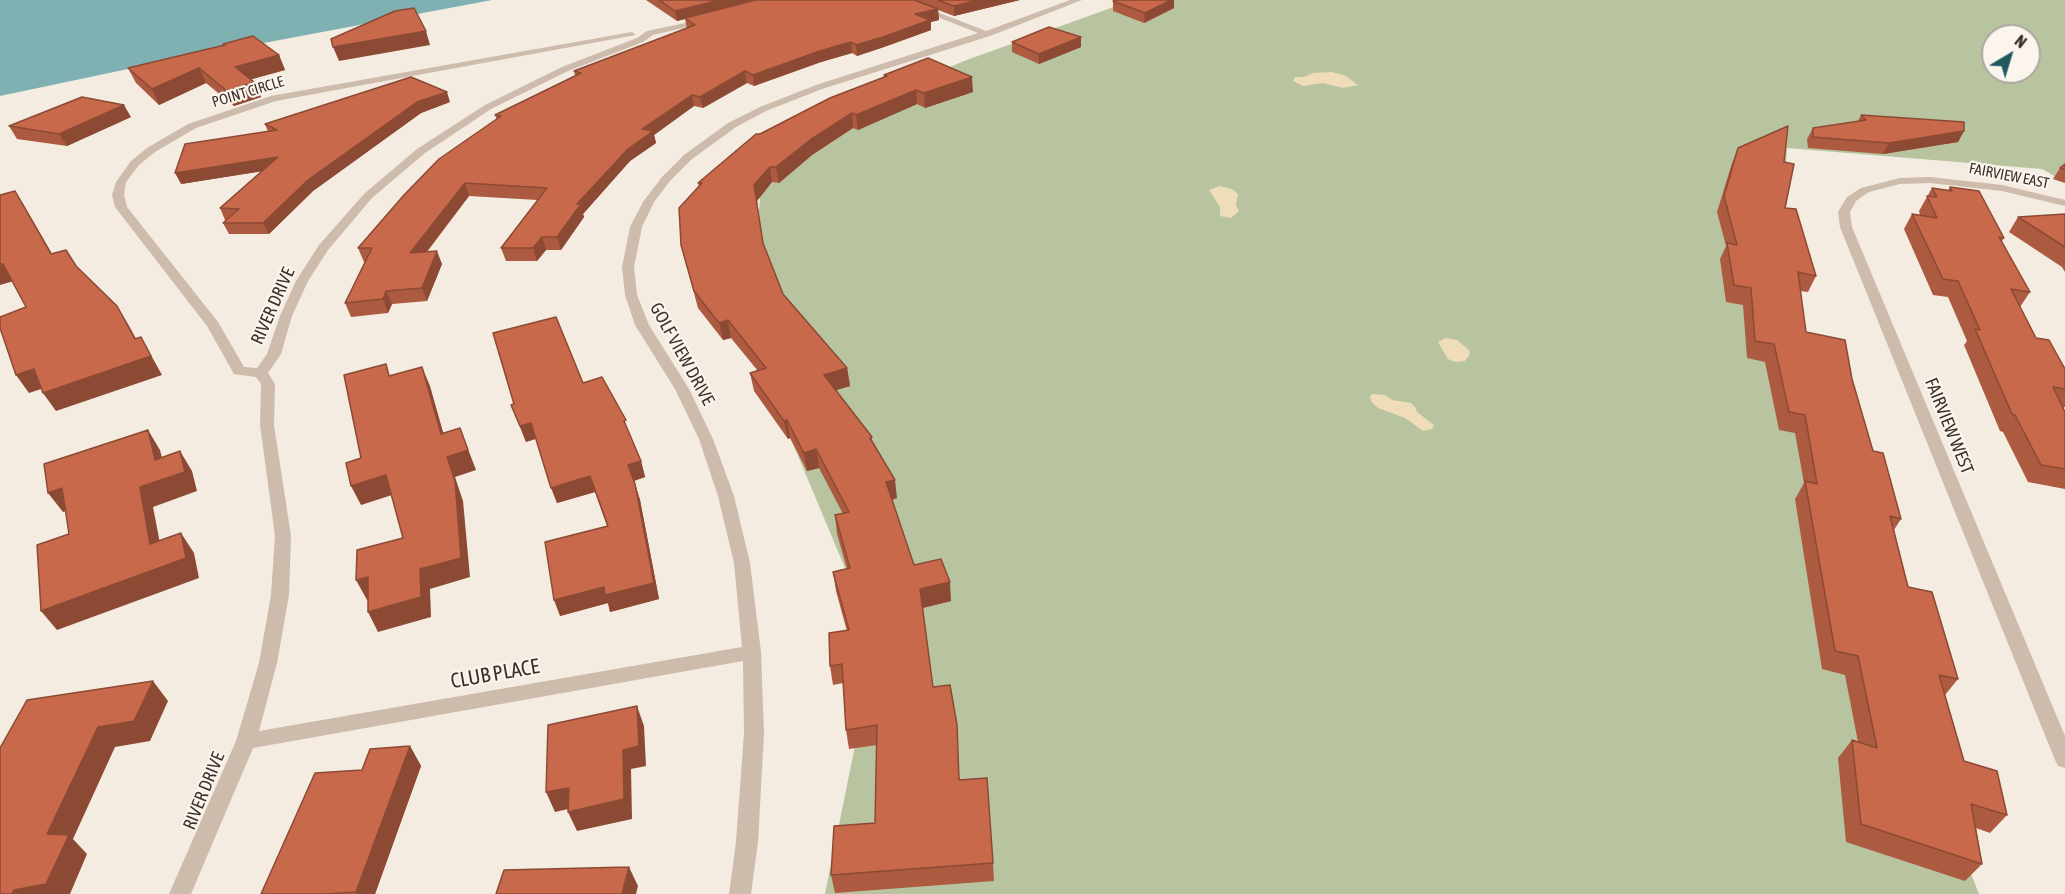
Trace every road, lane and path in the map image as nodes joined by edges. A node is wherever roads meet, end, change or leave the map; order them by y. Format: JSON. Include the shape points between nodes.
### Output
{"nodes":[{"id":1,"x":899,"y":0,"type":"edge"},
{"id":2,"x":1078,"y":0,"type":"edge"},
{"id":3,"x":719,"y":16,"type":"edge"},
{"id":4,"x":650,"y":33,"type":"junction"},
{"id":5,"x":987,"y":34,"type":"junction"},
{"id":6,"x":1947,"y":181,"type":"joint"},
{"id":7,"x":2065,"y":203,"type":"edge"},
{"id":8,"x":261,"y":373,"type":"junction"},
{"id":9,"x":752,"y":652,"type":"junction"},
{"id":10,"x":246,"y":741,"type":"junction"},
{"id":11,"x":2065,"y":760,"type":"edge"},
{"id":12,"x":180,"y":894,"type":"edge"},
{"id":13,"x":740,"y":894,"type":"edge"}],
"edges":[{"from":1,"to":5,"type":"street"},
{"from":2,"to":5,"type":"street","name":"GOLF VIEW DRIVE"},
{"from":3,"to":4,"type":"street","name":"RIVER DRIVE"},
{"from":4,"to":8,"type":"street","name":"RIVER DRIVE","via":[[488,107],[390,176],[323,248],[302,281],[274,354]]},
{"from":4,"to":8,"type":"street","name":"POINT CIRCLE","via":[[274,98],[192,126],[135,163],[121,182],[121,207],[207,317],[239,370]]},
{"from":5,"to":9,"type":"street","name":"GOLF VIEW DRIVE","via":[[785,99],[732,125],[696,150],[666,179],[636,227],[628,267],[631,295],[642,325],[682,389],[706,439],[726,496],[742,563]]},
{"from":6,"to":7,"type":"street","name":"FAIRVIEW EAST","via":[[2002,188]]},
{"from":6,"to":11,"type":"street","name":"FAIRVIEW WEST","via":[[1900,181],[1865,190],[1851,200],[1844,219]]},
{"from":8,"to":10,"type":"street","name":"RIVER DRIVE","via":[[268,384],[267,425],[283,537],[281,583],[268,663]]},
{"from":9,"to":10,"type":"street","name":"CLUB PLACE"},
{"from":9,"to":13,"type":"street","name":"GOLF VIEW DRIVE","via":[[754,733]]},
{"from":10,"to":12,"type":"street","name":"RIVER DRIVE"}]}
